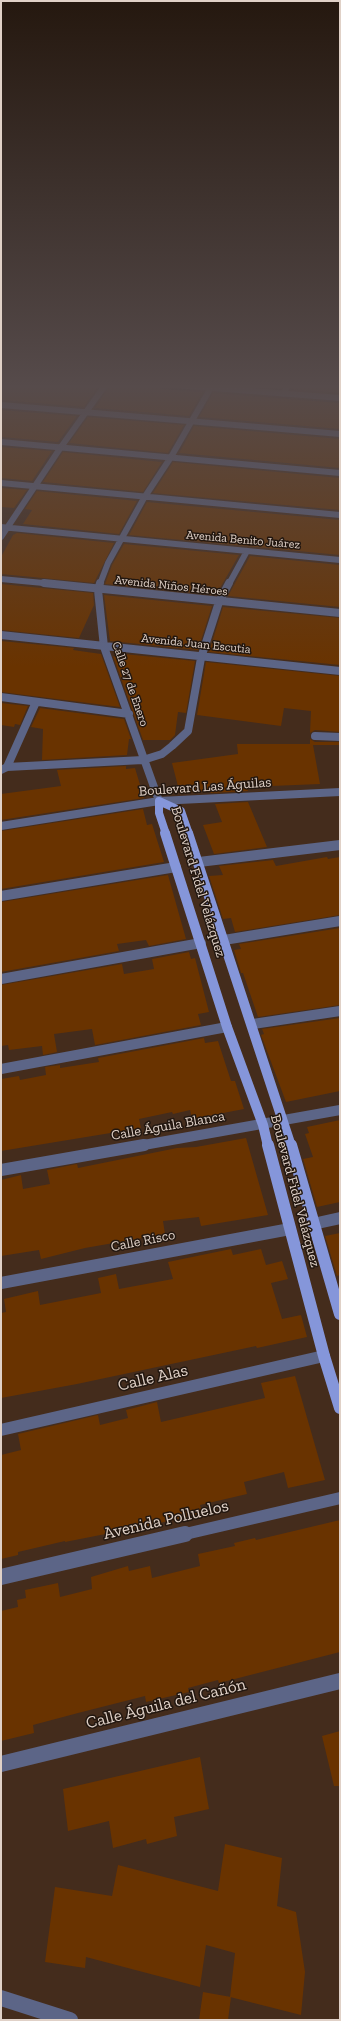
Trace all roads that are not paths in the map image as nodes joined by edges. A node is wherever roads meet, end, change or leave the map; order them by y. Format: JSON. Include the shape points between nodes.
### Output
{"nodes":[{"id":1,"x":41,"y":478,"type":"edge"},
{"id":2,"x":157,"y":478,"type":"edge"},
{"id":3,"x":1,"y":484,"type":"edge"},
{"id":4,"x":35,"y":487,"type":"junction"},
{"id":5,"x":144,"y":498,"type":"junction"},
{"id":6,"x":340,"y":515,"type":"edge"},
{"id":7,"x":4,"y":527,"type":"edge"},
{"id":8,"x":1,"y":537,"type":"edge"},
{"id":9,"x":121,"y":539,"type":"junction"},
{"id":10,"x":247,"y":551,"type":"junction"},
{"id":11,"x":340,"y":560,"type":"edge"},
{"id":12,"x":1,"y":579,"type":"edge"},
{"id":13,"x":98,"y":590,"type":"junction"},
{"id":14,"x":219,"y":602,"type":"junction"},
{"id":15,"x":340,"y":613,"type":"edge"},
{"id":16,"x":1,"y":635,"type":"edge"},
{"id":17,"x":104,"y":647,"type":"junction"},
{"id":18,"x":201,"y":658,"type":"junction"},
{"id":19,"x":340,"y":671,"type":"edge"},
{"id":20,"x":1,"y":697,"type":"edge"},
{"id":21,"x":36,"y":702,"type":"junction"},
{"id":22,"x":129,"y":714,"type":"junction"},
{"id":23,"x":315,"y":736,"type":"dead end"},
{"id":24,"x":340,"y":737,"type":"edge"},
{"id":25,"x":143,"y":760,"type":"junction"},
{"id":26,"x":3,"y":768,"type":"edge"},
{"id":27,"x":339,"y":794,"type":"edge"},
{"id":28,"x":159,"y":801,"type":"junction"},
{"id":29,"x":1,"y":826,"type":"edge"},
{"id":30,"x":340,"y":845,"type":"edge"},
{"id":31,"x":199,"y":862,"type":"junction"},
{"id":32,"x":176,"y":867,"type":"junction"},
{"id":33,"x":1,"y":896,"type":"edge"},
{"id":34,"x":340,"y":921,"type":"edge"},
{"id":35,"x":224,"y":940,"type":"junction"},
{"id":36,"x":200,"y":943,"type":"junction"},
{"id":37,"x":1,"y":979,"type":"edge"},
{"id":38,"x":340,"y":1010,"type":"edge"},
{"id":39,"x":253,"y":1024,"type":"junction"},
{"id":40,"x":227,"y":1027,"type":"junction"},
{"id":41,"x":1,"y":1069,"type":"edge"},
{"id":42,"x":340,"y":1110,"type":"edge"},
{"id":43,"x":284,"y":1120,"type":"junction"},
{"id":44,"x":263,"y":1125,"type":"junction"},
{"id":45,"x":1,"y":1170,"type":"edge"},
{"id":46,"x":340,"y":1218,"type":"edge"},
{"id":47,"x":313,"y":1224,"type":"junction"},
{"id":48,"x":290,"y":1229,"type":"junction"},
{"id":49,"x":1,"y":1283,"type":"edge"},
{"id":50,"x":340,"y":1314,"type":"edge"},
{"id":51,"x":319,"y":1357,"type":"junction"},
{"id":52,"x":340,"y":1408,"type":"edge"},
{"id":53,"x":1,"y":1430,"type":"edge"},
{"id":54,"x":340,"y":1498,"type":"edge"},
{"id":55,"x":1,"y":1577,"type":"edge"},
{"id":56,"x":340,"y":1681,"type":"edge"},
{"id":57,"x":1,"y":1764,"type":"edge"},
{"id":58,"x":1,"y":1998,"type":"edge"},
{"id":59,"x":70,"y":2020,"type":"edge"}],
"edges":[{"from":1,"to":4,"type":"street"},
{"from":2,"to":5,"type":"street","name":"Calle 27 de Enero"},
{"from":3,"to":4,"type":"street"},
{"from":4,"to":5,"type":"street"},
{"from":4,"to":7,"type":"street"},
{"from":5,"to":6,"type":"street"},
{"from":5,"to":9,"type":"street","name":"Calle 27 de Enero"},
{"from":7,"to":8,"type":"street"},
{"from":7,"to":9,"type":"street","name":"Avenida Benito Juárez"},
{"from":9,"to":10,"type":"street","name":"Avenida Benito Juárez"},
{"from":9,"to":13,"type":"street","name":"Calle 27 de Enero"},
{"from":10,"to":11,"type":"street","name":"Avenida Benito Juárez"},
{"from":10,"to":14,"type":"street"},
{"from":12,"to":13,"type":"street","name":"Avenida Niños Héroes"},
{"from":13,"to":14,"type":"street","name":"Avenida Niños Héroes"},
{"from":13,"to":17,"type":"street","name":"Calle 27 de Enero"},
{"from":14,"to":15,"type":"street","name":"Avenida Niños Héroes"},
{"from":14,"to":18,"type":"street"},
{"from":16,"to":17,"type":"street","name":"Avenida Juan Escutia"},
{"from":17,"to":18,"type":"street","name":"Avenida Juan Escutia"},
{"from":17,"to":22,"type":"street","name":"Calle 27 de Enero"},
{"from":18,"to":19,"type":"street","name":"Avenida Juan Escutia"},
{"from":18,"to":25,"type":"street","via":[[188,731],[162,754]]},
{"from":20,"to":21,"type":"street"},
{"from":21,"to":22,"type":"street"},
{"from":21,"to":26,"type":"street"},
{"from":22,"to":25,"type":"street","name":"Calle 27 de Enero"},
{"from":23,"to":24,"type":"street"},
{"from":25,"to":26,"type":"street"},
{"from":25,"to":28,"type":"street","name":"Calle 27 de Enero"},
{"from":27,"to":28,"type":"street","name":"Boulevard Las Águilas"},
{"from":28,"to":29,"type":"street","name":"Boulevard Las Águilas"},
{"from":28,"to":31,"type":"main road","name":"Boulevard Fidel Velázquez","via":[[181,811]]},
{"from":28,"to":32,"type":"main road","name":"Boulevard Fidel Velázquez","via":[[159,813]]},
{"from":30,"to":31,"type":"street"},
{"from":31,"to":35,"type":"main road","name":"Boulevard Fidel Velázquez"},
{"from":32,"to":33,"type":"street"},
{"from":32,"to":36,"type":"main road","name":"Boulevard Fidel Velázquez"},
{"from":34,"to":35,"type":"street"},
{"from":35,"to":39,"type":"main road","name":"Boulevard Fidel Velázquez"},
{"from":36,"to":37,"type":"street"},
{"from":36,"to":40,"type":"main road","name":"Boulevard Fidel Velázquez"},
{"from":38,"to":39,"type":"street"},
{"from":39,"to":43,"type":"main road","name":"Boulevard Fidel Velázquez"},
{"from":40,"to":41,"type":"street"},
{"from":40,"to":44,"type":"main road","name":"Boulevard Fidel Velázquez"},
{"from":42,"to":43,"type":"street","name":"Calle Águila Blanca"},
{"from":43,"to":44,"type":"street","name":"Calle Águila Blanca"},
{"from":43,"to":47,"type":"main road","name":"Boulevard Fidel Velázquez"},
{"from":44,"to":45,"type":"street","name":"Calle Águila Blanca"},
{"from":44,"to":48,"type":"main road","name":"Boulevard Fidel Velázquez"},
{"from":46,"to":47,"type":"street"},
{"from":47,"to":50,"type":"main road","name":"Boulevard Fidel Velázquez"},
{"from":48,"to":49,"type":"street","name":"Calle Risco"},
{"from":48,"to":51,"type":"main road","name":"Boulevard Fidel Velázquez"},
{"from":51,"to":52,"type":"main road","name":"Boulevard Fidel Velázquez"},
{"from":51,"to":53,"type":"street","name":"Calle Alas"},
{"from":54,"to":55,"type":"street","name":"Avenida Polluelos"},
{"from":56,"to":57,"type":"street","name":"Calle Águila del Cañón"},
{"from":58,"to":59,"type":"street"}]}
